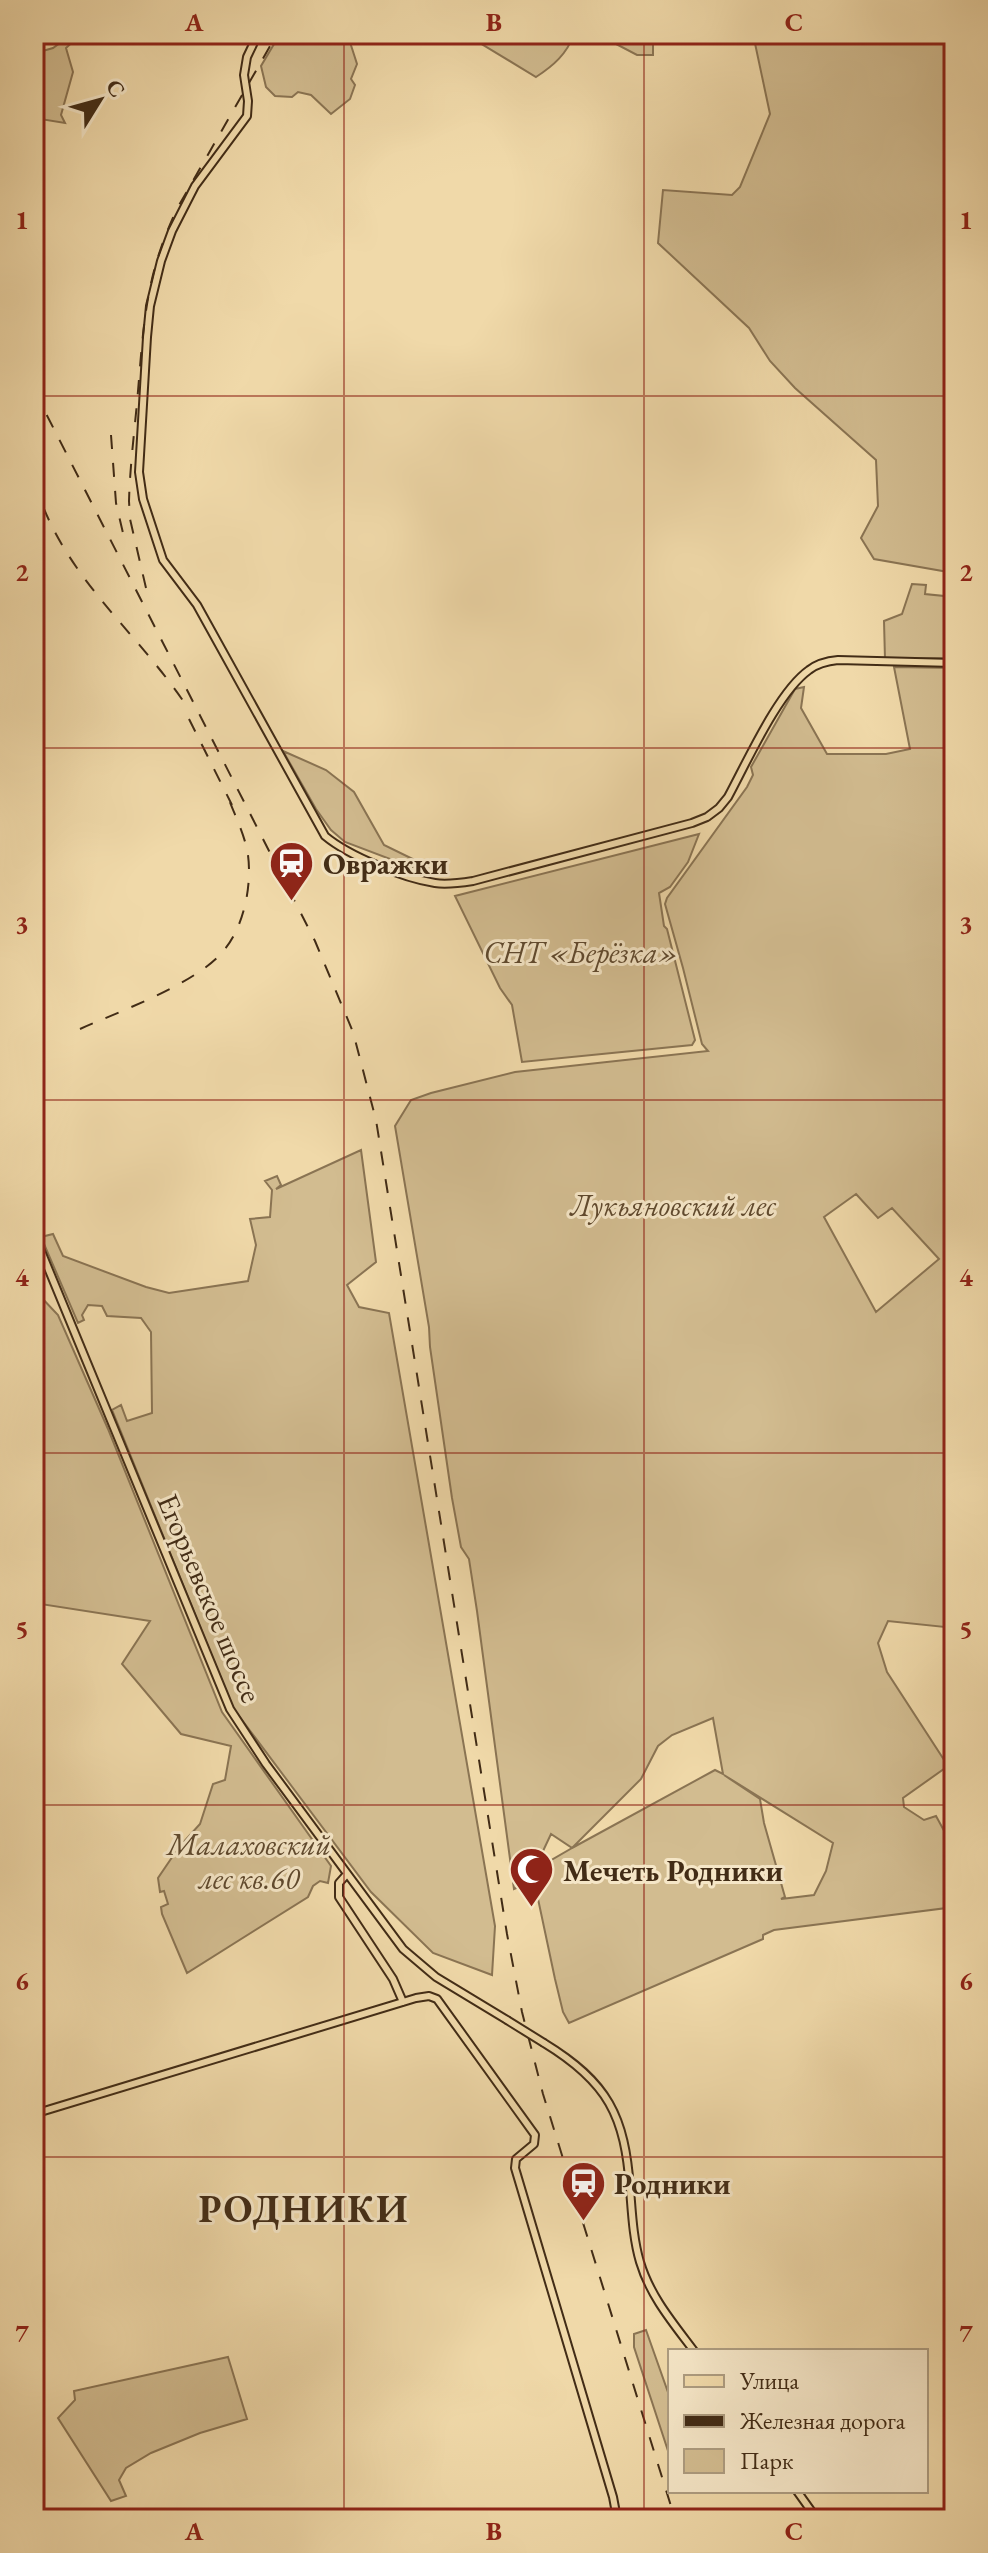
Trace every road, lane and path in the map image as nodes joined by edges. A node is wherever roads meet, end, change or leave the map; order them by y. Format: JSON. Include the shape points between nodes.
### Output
{"nodes":[{"id":1,"x":258,"y":34,"type":"edge"},
{"id":2,"x":954,"y":663,"type":"edge"},
{"id":3,"x":34,"y":1234,"type":"edge"},
{"id":4,"x":347,"y":1874,"type":"junction"},
{"id":5,"x":403,"y":2002,"type":"junction"},
{"id":6,"x":34,"y":2114,"type":"edge"},
{"id":7,"x":693,"y":2349,"type":"edge"},
{"id":8,"x":798,"y":2493,"type":"edge"},
{"id":9,"x":599,"y":2519,"type":"edge"},
{"id":10,"x":817,"y":2519,"type":"edge"}],
"edges":[{"from":1,"to":2,"type":"main road","via":[[247,57],[247,116],[195,186],[165,250],[152,296],[139,445],[143,499],[163,560],[197,605],[325,836],[359,857],[419,879],[453,884],[692,823],[728,797],[784,695],[809,669],[838,660]]},
{"from":3,"to":4,"type":"main road","name":"Егорьевское шоссе","via":[[230,1709]]},
{"from":4,"to":5,"type":"main road","via":[[339,1883],[339,1897]]},
{"from":4,"to":7,"type":"main road","name":"Егорьевское шоссе","bridge":true,"via":[[414,1959],[544,2043],[600,2089],[614,2110],[627,2150],[641,2266],[656,2298]]},
{"from":5,"to":6,"type":"main road"},
{"from":5,"to":9,"type":"main road","via":[[434,1998],[535,2135],[515,2168],[616,2513]]},
{"from":8,"to":10,"type":"main road"}]}
